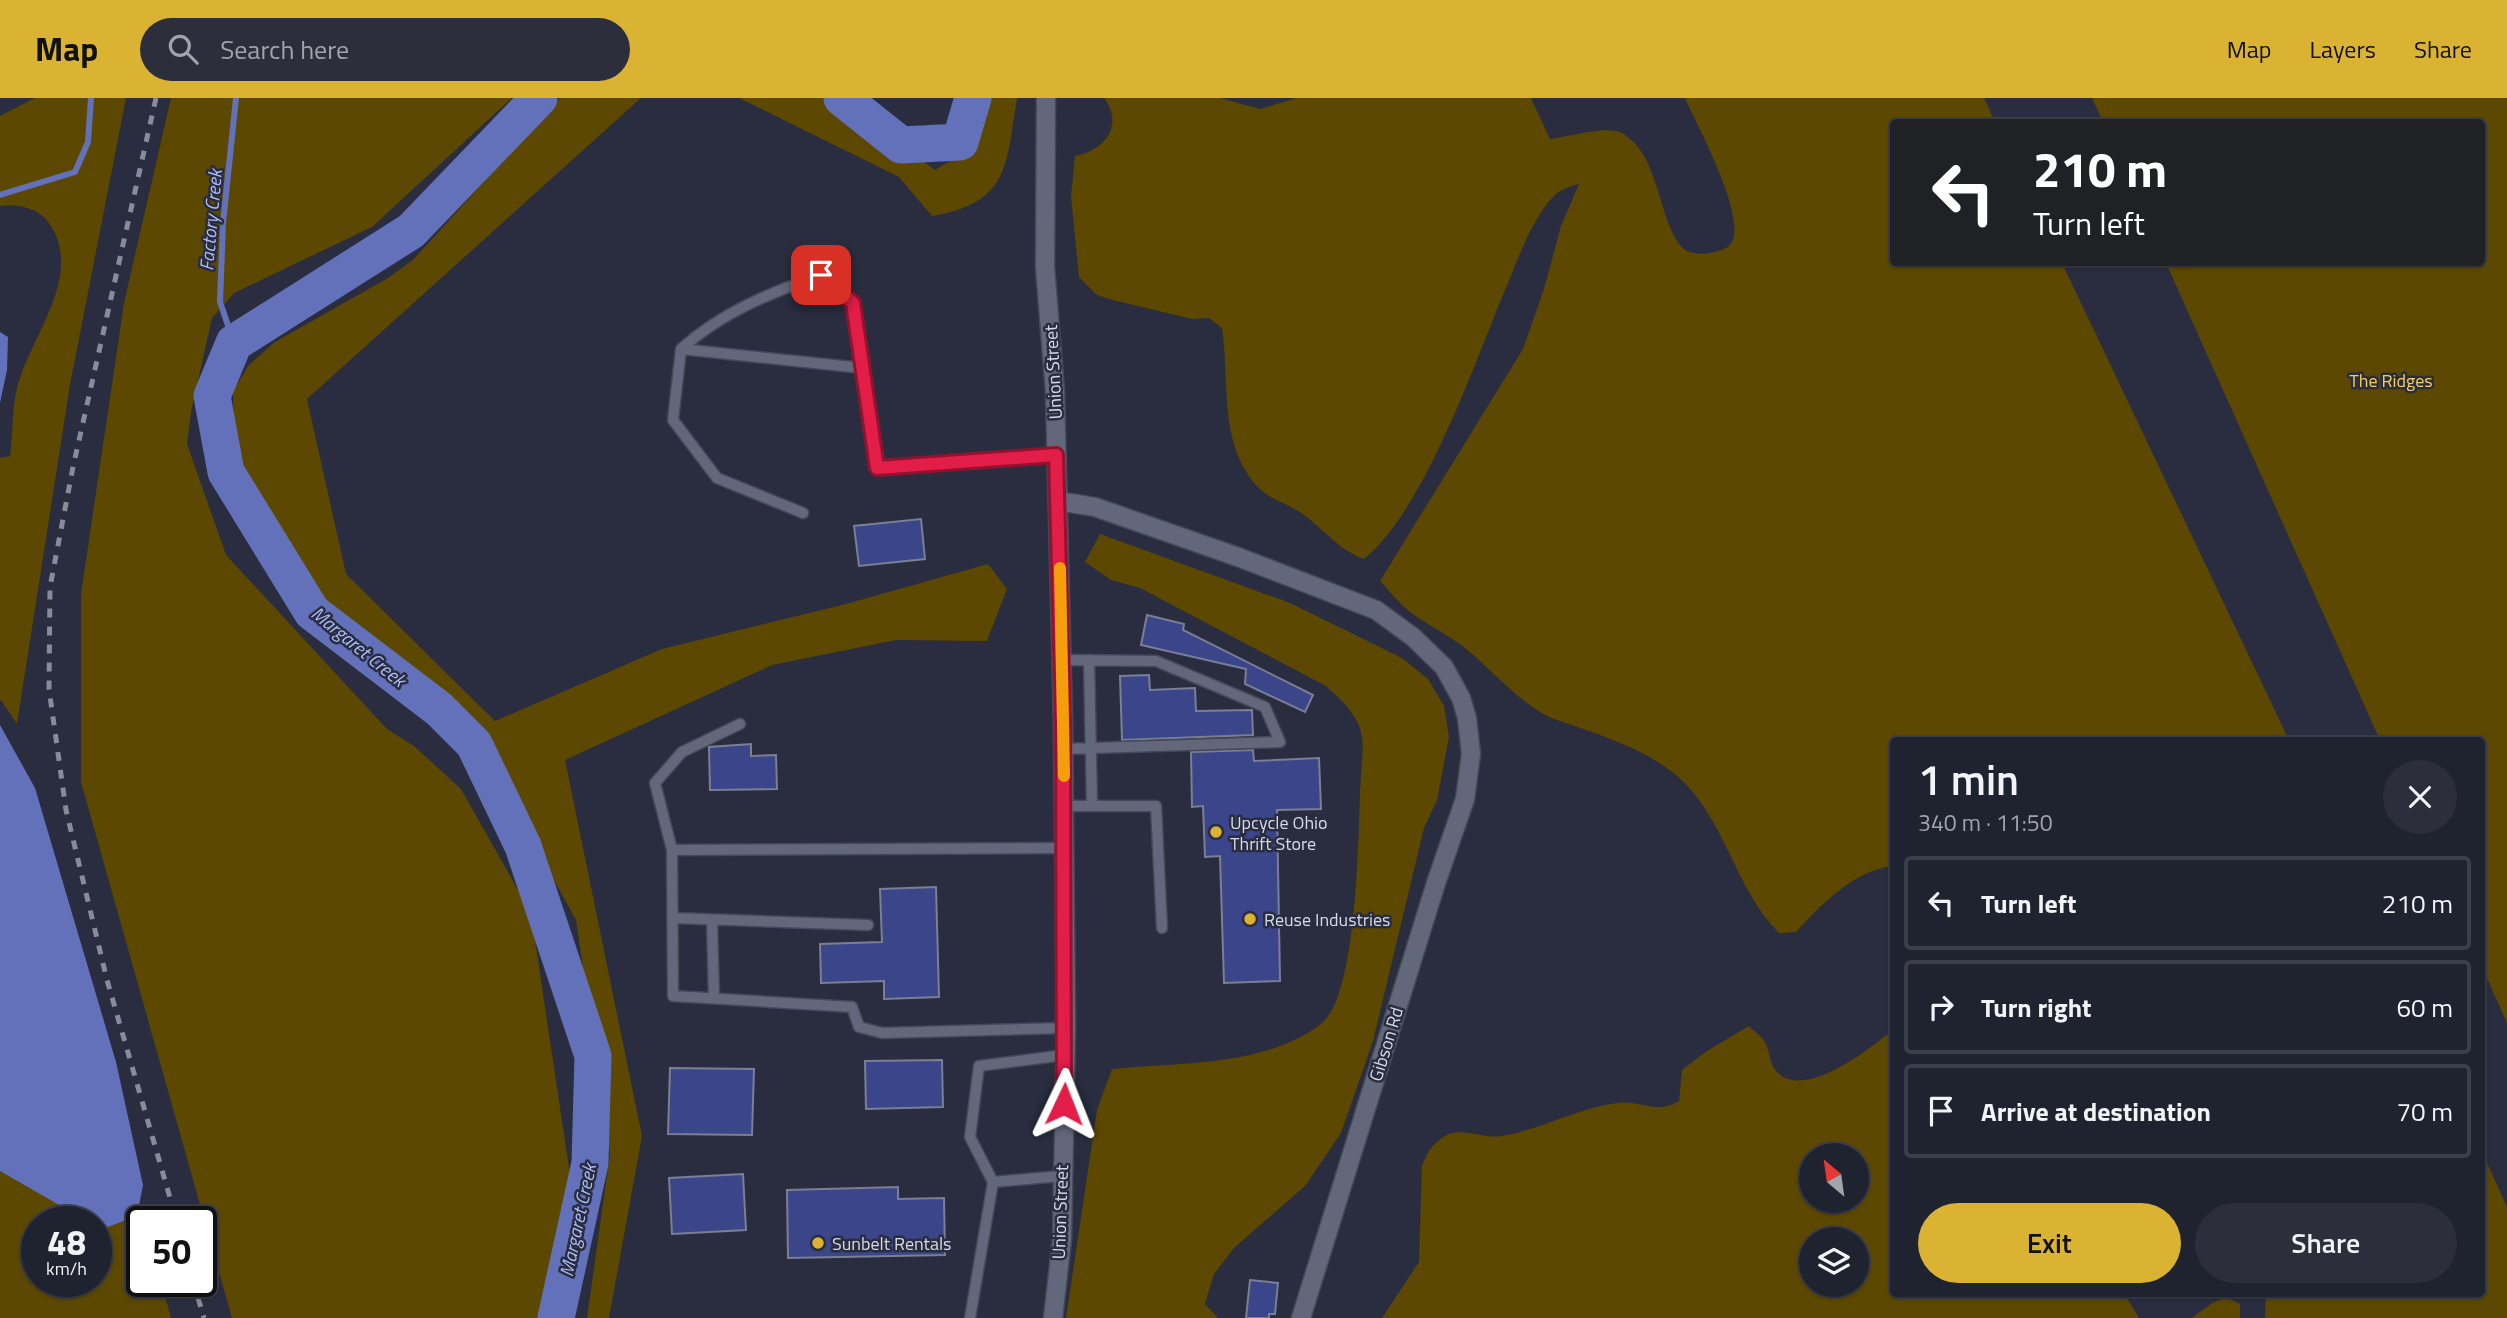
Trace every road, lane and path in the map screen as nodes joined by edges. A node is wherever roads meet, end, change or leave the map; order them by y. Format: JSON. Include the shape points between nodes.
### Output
{"nodes":[{"id":1,"x":1046,"y":98,"type":"edge"},
{"id":2,"x":681,"y":349,"type":"junction"},
{"id":3,"x":862,"y":368,"type":"junction"},
{"id":4,"x":1056,"y":455,"type":"junction"},
{"id":5,"x":1058,"y":501,"type":"junction"},
{"id":6,"x":803,"y":513,"type":"dead end"},
{"id":7,"x":1062,"y":660,"type":"junction"},
{"id":8,"x":1089,"y":660,"type":"junction"},
{"id":9,"x":740,"y":724,"type":"dead end"},
{"id":10,"x":1063,"y":749,"type":"junction"},
{"id":11,"x":1091,"y":749,"type":"junction"},
{"id":12,"x":1064,"y":806,"type":"junction"},
{"id":13,"x":1092,"y":806,"type":"junction"},
{"id":14,"x":1065,"y":848,"type":"junction"},
{"id":15,"x":672,"y":850,"type":"junction"},
{"id":16,"x":673,"y":918,"type":"junction"},
{"id":17,"x":712,"y":922,"type":"junction"},
{"id":18,"x":869,"y":925,"type":"dead end"},
{"id":19,"x":1162,"y":928,"type":"dead end"},
{"id":20,"x":714,"y":998,"type":"junction"},
{"id":21,"x":1066,"y":1028,"type":"junction"},
{"id":22,"x":1065,"y":1055,"type":"junction"},
{"id":23,"x":1061,"y":1176,"type":"junction"},
{"id":24,"x":993,"y":1182,"type":"junction"},
{"id":25,"x":970,"y":1318,"type":"edge"},
{"id":26,"x":1053,"y":1318,"type":"edge"},
{"id":27,"x":1301,"y":1318,"type":"edge"}],
"edges":[{"from":1,"to":4,"type":"main road","name":"Union Street","via":[[1045,267]]},
{"from":2,"to":3,"type":"lane"},
{"from":2,"to":3,"type":"lane","via":[[706,326],[764,295],[821,275],[853,303]]},
{"from":2,"to":6,"type":"lane","via":[[673,421],[717,478]]},
{"from":3,"to":4,"type":"lane","via":[[877,468]]},
{"from":4,"to":5,"type":"main road","name":"Union Street"},
{"from":5,"to":7,"type":"main road","name":"Union Street"},
{"from":5,"to":27,"type":"main road","name":"Gibson Rd","via":[[1095,507],[1363,603],[1397,623],[1444,667],[1467,718],[1470,771],[1465,799]]},
{"from":7,"to":8,"type":"lane"},
{"from":7,"to":10,"type":"main road","name":"Union Street"},
{"from":8,"to":11,"type":"lane"},
{"from":8,"to":11,"type":"lane","via":[[1156,661],[1265,707],[1280,742]]},
{"from":9,"to":15,"type":"lane","via":[[682,752],[655,783]]},
{"from":10,"to":11,"type":"lane"},
{"from":10,"to":12,"type":"main road","name":"Union Street"},
{"from":11,"to":13,"type":"lane"},
{"from":12,"to":13,"type":"lane"},
{"from":12,"to":14,"type":"main road","name":"Union Street"},
{"from":13,"to":19,"type":"lane","via":[[1156,806]]},
{"from":14,"to":15,"type":"lane"},
{"from":14,"to":21,"type":"main road","name":"Union Street"},
{"from":15,"to":16,"type":"lane"},
{"from":16,"to":17,"type":"lane"},
{"from":16,"to":20,"type":"lane","via":[[673,996]]},
{"from":17,"to":18,"type":"lane"},
{"from":17,"to":20,"type":"lane"},
{"from":20,"to":21,"type":"lane","via":[[852,1007],[859,1027],[882,1033]]},
{"from":21,"to":22,"type":"main road","name":"Union Street"},
{"from":22,"to":23,"type":"main road","name":"Union Street"},
{"from":22,"to":24,"type":"lane","via":[[979,1066],[970,1137]]},
{"from":23,"to":24,"type":"lane"},
{"from":23,"to":26,"type":"main road","name":"Union Street","via":[[1062,1238]]},
{"from":24,"to":25,"type":"lane"}]}
